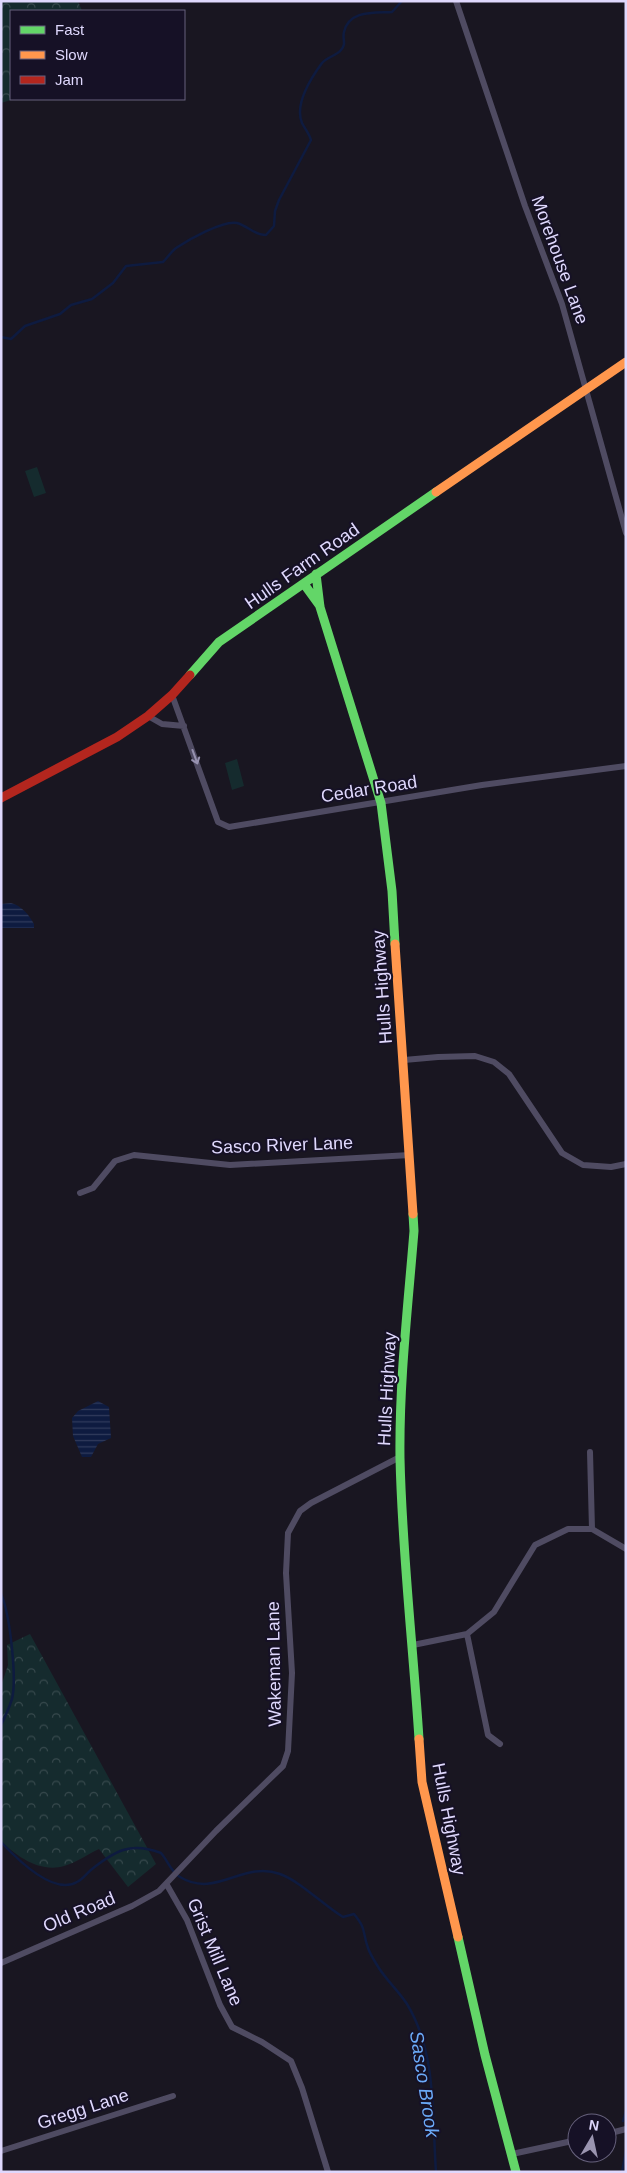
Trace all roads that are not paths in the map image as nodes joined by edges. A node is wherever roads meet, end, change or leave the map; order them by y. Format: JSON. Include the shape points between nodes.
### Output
{"nodes":[{"id":1,"x":456,"y":1,"type":"edge"},
{"id":2,"x":626,"y":362,"type":"edge"},
{"id":3,"x":586,"y":388,"type":"junction"},
{"id":4,"x":626,"y":533,"type":"edge"},
{"id":5,"x":316,"y":574,"type":"junction"},
{"id":6,"x":304,"y":584,"type":"junction"},
{"id":7,"x":320,"y":606,"type":"junction"},
{"id":8,"x":172,"y":694,"type":"junction"},
{"id":9,"x":148,"y":716,"type":"junction"},
{"id":10,"x":184,"y":726,"type":"junction"},
{"id":11,"x":626,"y":766,"type":"edge"},
{"id":12,"x":1,"y":798,"type":"edge"},
{"id":13,"x":381,"y":803,"type":"junction"},
{"id":14,"x":404,"y":1060,"type":"junction"},
{"id":15,"x":410,"y":1155,"type":"junction"},
{"id":16,"x":626,"y":1164,"type":"edge"},
{"id":17,"x":80,"y":1193,"type":"dead end"},
{"id":18,"x":590,"y":1452,"type":"dead end"},
{"id":19,"x":400,"y":1457,"type":"junction"},
{"id":20,"x":592,"y":1529,"type":"junction"},
{"id":21,"x":626,"y":1549,"type":"edge"},
{"id":22,"x":467,"y":1634,"type":"junction"},
{"id":23,"x":413,"y":1645,"type":"junction"},
{"id":24,"x":500,"y":1744,"type":"dead end"},
{"id":25,"x":167,"y":1886,"type":"junction"},
{"id":26,"x":1,"y":1964,"type":"edge"},
{"id":27,"x":173,"y":2096,"type":"dead end"},
{"id":28,"x":567,"y":2142,"type":"edge"},
{"id":29,"x":1,"y":2150,"type":"edge"},
{"id":30,"x":512,"y":2154,"type":"junction"},
{"id":31,"x":328,"y":2172,"type":"edge"},
{"id":32,"x":516,"y":2172,"type":"edge"}],
"edges":[{"from":1,"to":3,"type":"street","name":"Morehouse Lane","via":[[525,206],[562,304]]},
{"from":2,"to":3,"type":"street","name":"Hulls Farm Road"},
{"from":3,"to":4,"type":"street","name":"Morehouse Lane"},
{"from":3,"to":5,"type":"street","name":"Hulls Farm Road"},
{"from":5,"to":6,"type":"street","name":"Hulls Farm Road"},
{"from":5,"to":7,"type":"street","name":"Hulls Highway"},
{"from":6,"to":7,"type":"street","name":"Hulls Highway"},
{"from":6,"to":8,"type":"street","name":"Hulls Farm Road","via":[[219,642]]},
{"from":7,"to":13,"type":"street","name":"Hulls Highway"},
{"from":8,"to":9,"type":"street","name":"Hulls Farm Road"},
{"from":8,"to":10,"type":"street","name":"Cedar Road"},
{"from":9,"to":10,"type":"street","via":[[162,724]]},
{"from":9,"to":12,"type":"street","name":"Hulls Farm Road","via":[[117,737]]},
{"from":10,"to":13,"type":"street","name":"Cedar Road","one_way":true,"via":[[218,822],[229,827]]},
{"from":11,"to":13,"type":"street","name":"Cedar Road","via":[[482,785]]},
{"from":13,"to":14,"type":"street","name":"Hulls Highway","via":[[392,891]]},
{"from":14,"to":15,"type":"street","name":"Hulls Highway"},
{"from":14,"to":16,"type":"street","via":[[475,1056],[494,1062],[509,1074],[562,1153],[583,1165],[611,1167]]},
{"from":15,"to":17,"type":"street","name":"Sasco River Lane","via":[[230,1166],[134,1155],[115,1161],[93,1188]]},
{"from":15,"to":19,"type":"street","name":"Hulls Highway","via":[[414,1232],[403,1360]]},
{"from":18,"to":20,"type":"street"},
{"from":19,"to":23,"type":"street","name":"Hulls Highway","via":[[405,1577]]},
{"from":19,"to":25,"type":"street","name":"Wakeman Lane","via":[[311,1503],[300,1511],[288,1533],[286,1573],[292,1673],[288,1751],[283,1766],[179,1869]]},
{"from":20,"to":21,"type":"street"},
{"from":20,"to":22,"type":"street","via":[[568,1529],[535,1545],[494,1612]]},
{"from":22,"to":23,"type":"street"},
{"from":22,"to":24,"type":"street","via":[[488,1735]]},
{"from":23,"to":30,"type":"street","name":"Hulls Highway","via":[[422,1782],[484,2050]]},
{"from":25,"to":26,"type":"street","name":"Old Road","via":[[132,1906]]},
{"from":25,"to":31,"type":"street","name":"Grist Mill Lane","via":[[187,1920],[220,2005],[232,2027],[291,2060]]},
{"from":27,"to":29,"type":"street","name":"Gregg Lane"},
{"from":28,"to":30,"type":"street"},
{"from":30,"to":32,"type":"street","name":"Hulls Highway"}]}
